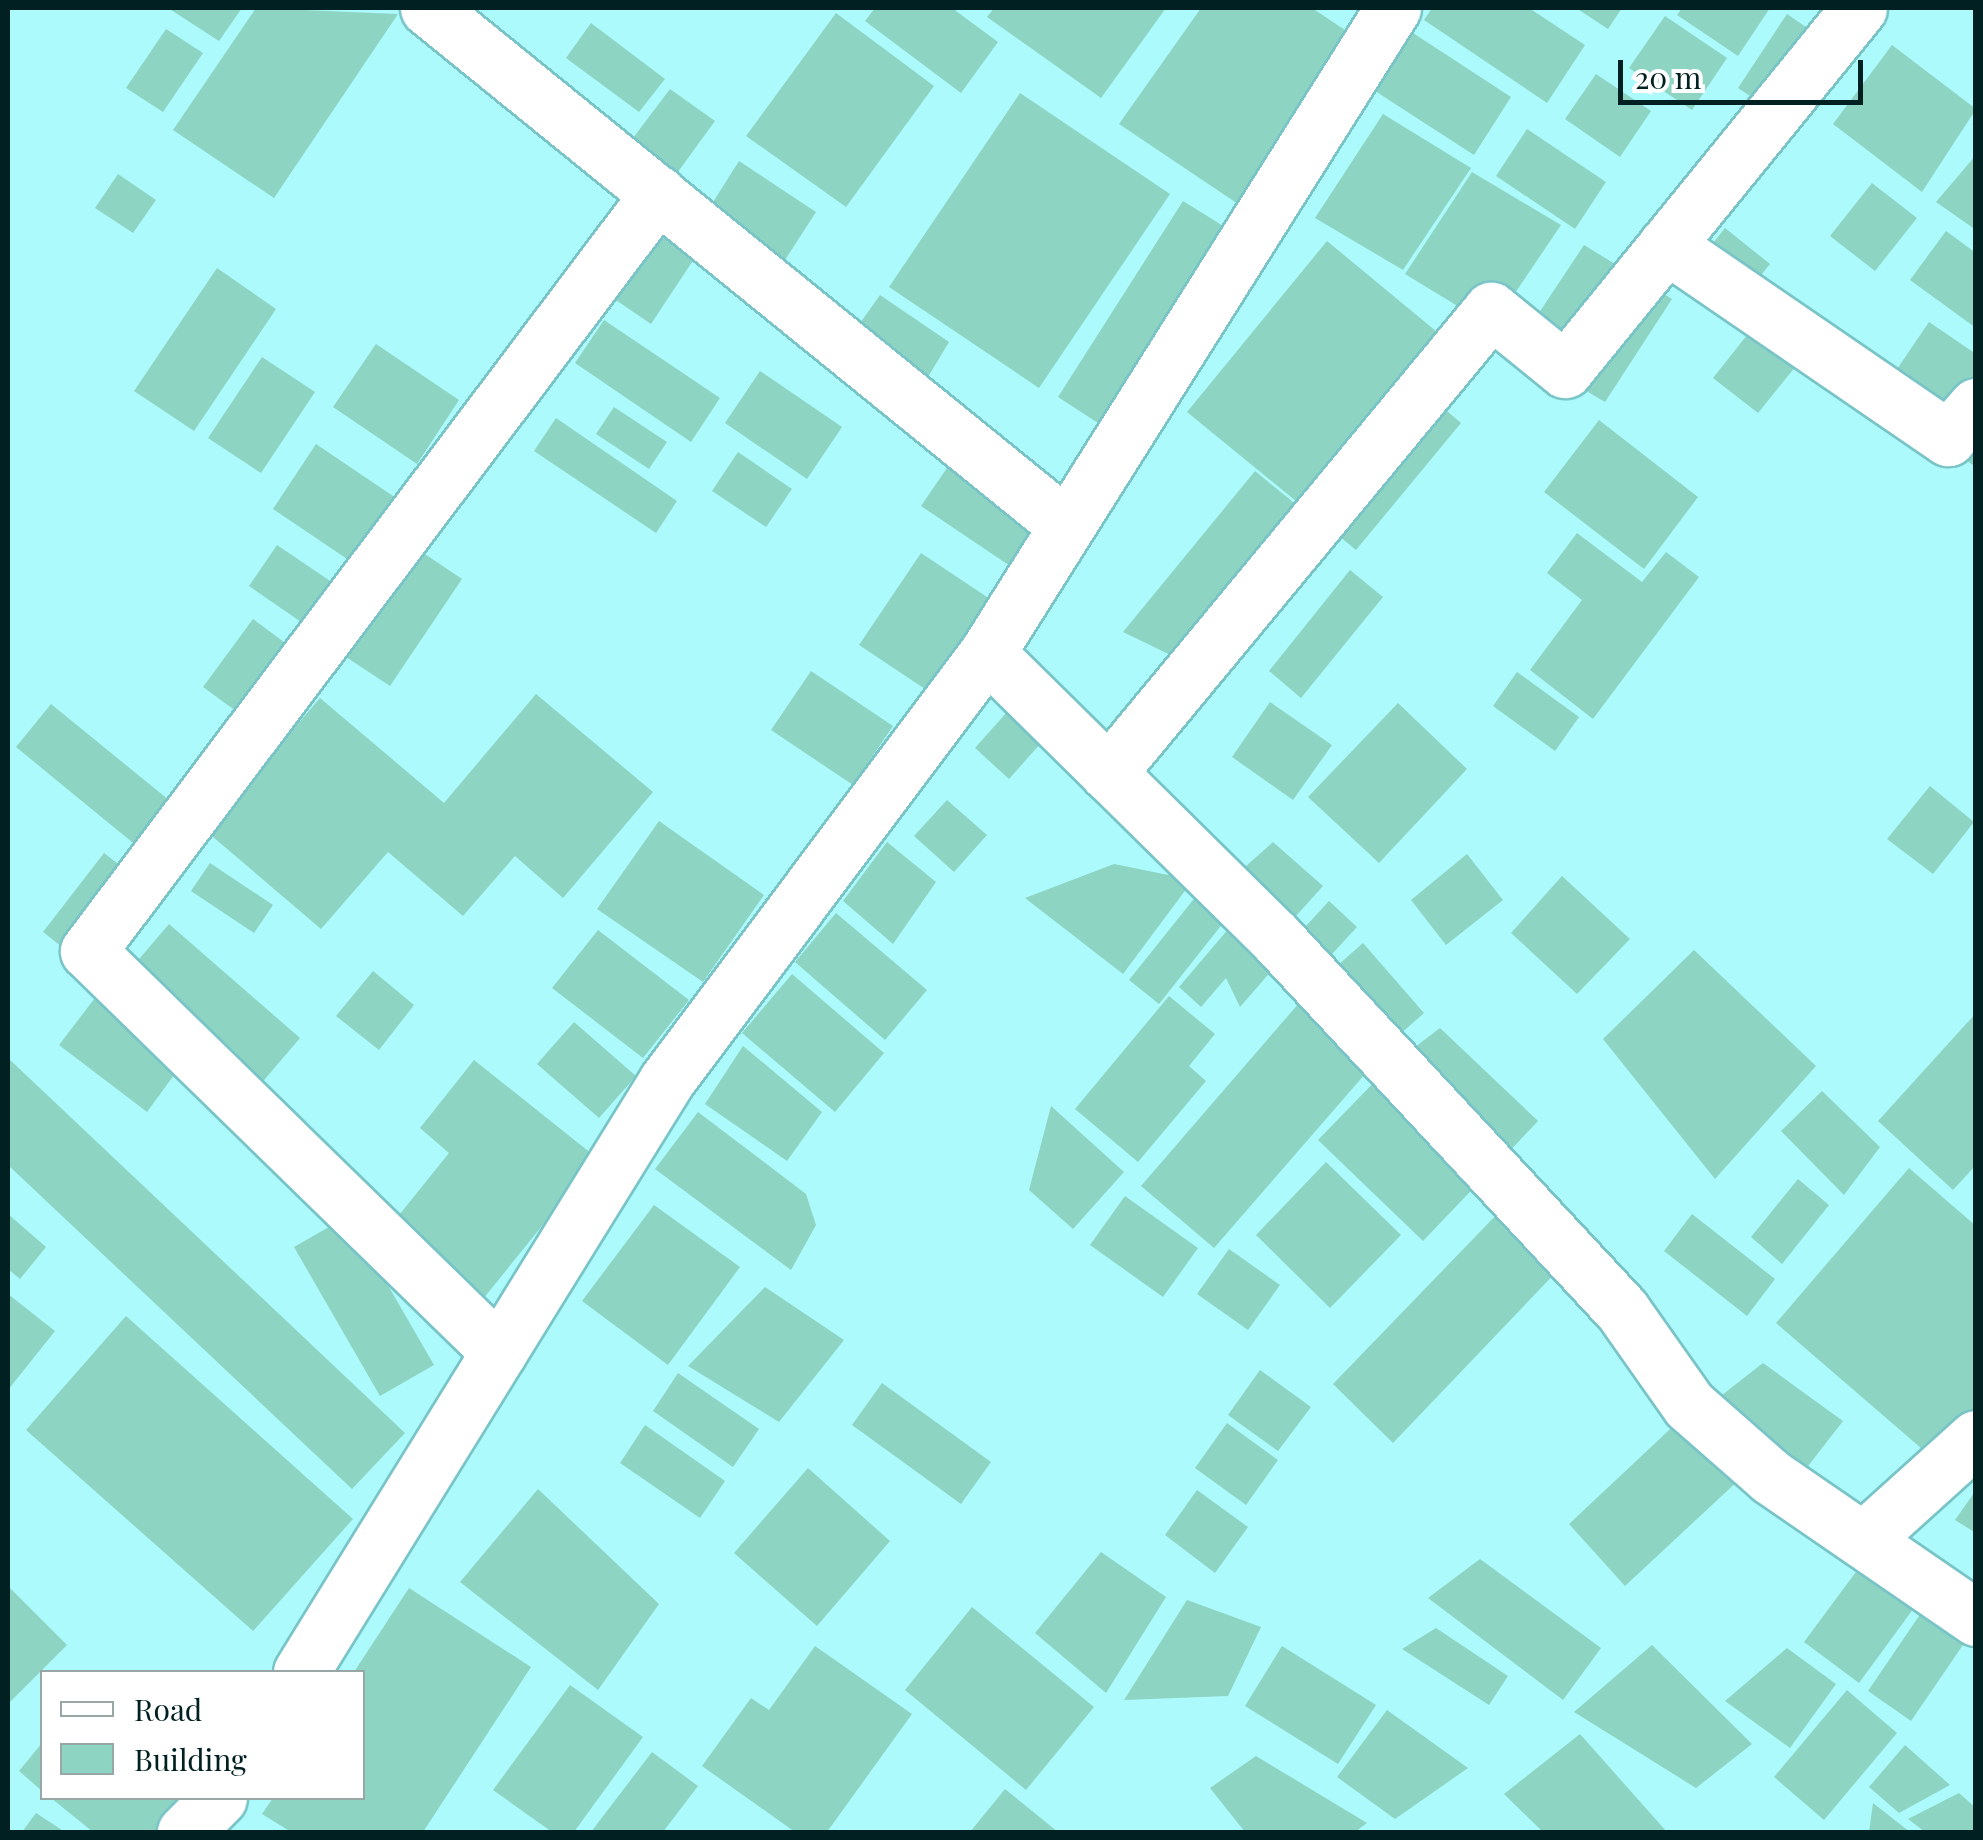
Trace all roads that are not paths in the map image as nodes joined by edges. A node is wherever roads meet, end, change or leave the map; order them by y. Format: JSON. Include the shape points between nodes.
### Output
{"nodes":[{"id":1,"x":428,"y":8,"type":"edge"},
{"id":2,"x":1393,"y":8,"type":"edge"},
{"id":3,"x":1859,"y":8,"type":"edge"},
{"id":4,"x":658,"y":194,"type":"junction"},
{"id":5,"x":1666,"y":245,"type":"junction"},
{"id":6,"x":1976,"y":406,"type":"edge"},
{"id":7,"x":1064,"y":524,"type":"junction"},
{"id":8,"x":986,"y":653,"type":"junction"},
{"id":9,"x":1108,"y":773,"type":"junction"},
{"id":10,"x":499,"y":1352,"type":"junction"},
{"id":11,"x":1976,"y":1438,"type":"edge"},
{"id":12,"x":1862,"y":1540,"type":"junction"},
{"id":13,"x":1976,"y":1618,"type":"edge"},
{"id":14,"x":302,"y":1670,"type":"edge"},
{"id":15,"x":216,"y":1800,"type":"edge"},
{"id":16,"x":185,"y":1832,"type":"edge"}],
"edges":[{"from":1,"to":4,"type":"street"},
{"from":2,"to":7,"type":"street"},
{"from":3,"to":5,"type":"street"},
{"from":4,"to":7,"type":"street"},
{"from":4,"to":10,"type":"street","via":[[88,951]]},
{"from":5,"to":6,"type":"street","via":[[1948,438]]},
{"from":5,"to":9,"type":"street","via":[[1565,370],[1491,310]]},
{"from":7,"to":8,"type":"street"},
{"from":8,"to":9,"type":"street"},
{"from":8,"to":10,"type":"street","via":[[667,1080]]},
{"from":9,"to":12,"type":"street","via":[[1275,937],[1622,1310],[1689,1406]]},
{"from":10,"to":14,"type":"street"},
{"from":11,"to":12,"type":"street"},
{"from":12,"to":13,"type":"street"},
{"from":15,"to":16,"type":"street"}]}
